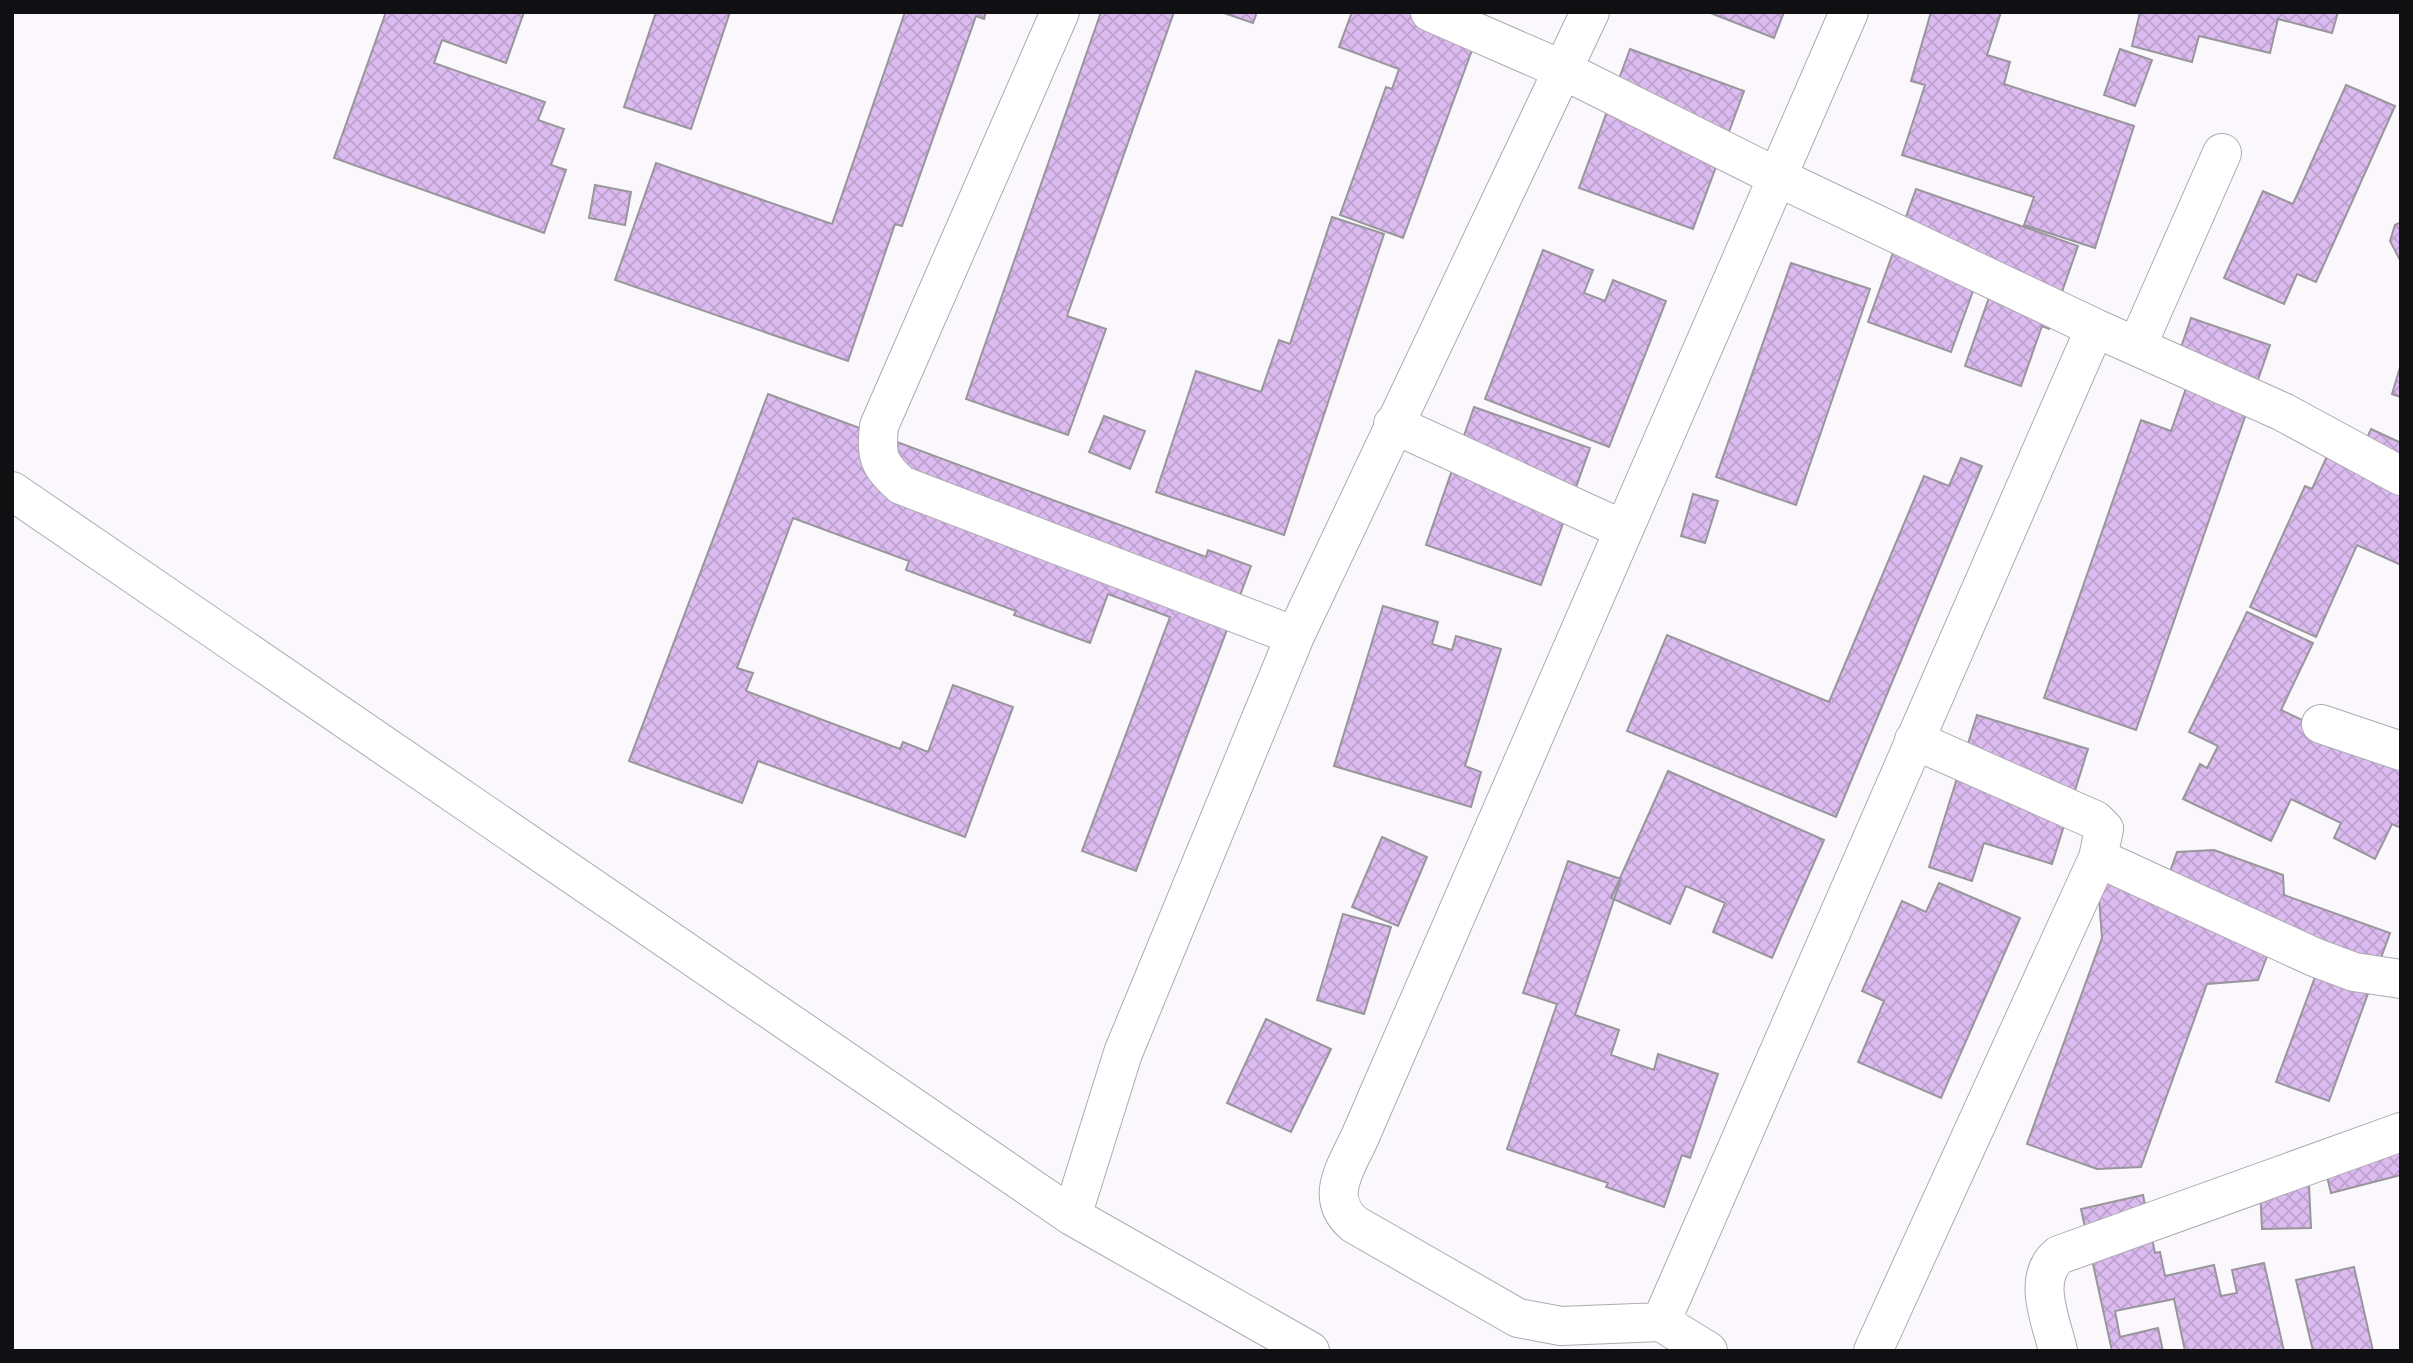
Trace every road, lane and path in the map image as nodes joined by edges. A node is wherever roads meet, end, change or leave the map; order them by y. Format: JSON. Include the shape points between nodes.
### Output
{"nodes":[{"id":1,"x":1060,"y":12,"type":"edge"},
{"id":2,"x":1430,"y":12,"type":"edge"},
{"id":3,"x":1590,"y":12,"type":"edge"},
{"id":4,"x":1849,"y":12,"type":"edge"},
{"id":5,"x":1563,"y":70,"type":"junction"},
{"id":6,"x":2222,"y":153,"type":"dead end"},
{"id":7,"x":1777,"y":177,"type":"junction"},
{"id":8,"x":2095,"y":328,"type":"junction"},
{"id":9,"x":2137,"y":346,"type":"junction"},
{"id":10,"x":1393,"y":424,"type":"junction"},
{"id":11,"x":2401,"y":477,"type":"edge"},
{"id":12,"x":12,"y":491,"type":"edge"},
{"id":13,"x":1622,"y":529,"type":"junction"},
{"id":14,"x":1295,"y":636,"type":"junction"},
{"id":15,"x":2321,"y":724,"type":"dead end"},
{"id":16,"x":1914,"y":740,"type":"junction"},
{"id":17,"x":2401,"y":751,"type":"edge"},
{"id":18,"x":2098,"y":858,"type":"junction"},
{"id":19,"x":2401,"y":979,"type":"edge"},
{"id":20,"x":2401,"y":1132,"type":"edge"},
{"id":21,"x":1072,"y":1216,"type":"junction"},
{"id":22,"x":1661,"y":1322,"type":"junction"},
{"id":23,"x":1310,"y":1351,"type":"edge"},
{"id":24,"x":1708,"y":1351,"type":"edge"},
{"id":25,"x":1873,"y":1351,"type":"edge"},
{"id":26,"x":2059,"y":1351,"type":"edge"}],
"edges":[{"from":1,"to":14,"type":"street","via":[[879,426],[876,452],[884,469],[901,485]]},
{"from":2,"to":5,"type":"street"},
{"from":3,"to":5,"type":"street"},
{"from":4,"to":7,"type":"street"},
{"from":5,"to":7,"type":"street"},
{"from":5,"to":10,"type":"street"},
{"from":6,"to":9,"type":"street"},
{"from":7,"to":8,"type":"street"},
{"from":7,"to":13,"type":"street"},
{"from":8,"to":9,"type":"street"},
{"from":8,"to":16,"type":"street"},
{"from":9,"to":11,"type":"street","via":[[2283,412]]},
{"from":10,"to":13,"type":"street"},
{"from":10,"to":14,"type":"street"},
{"from":12,"to":21,"type":"street"},
{"from":13,"to":22,"type":"street","via":[[1337,1197],[1341,1213],[1354,1224],[1518,1318],[1561,1326]]},
{"from":14,"to":21,"type":"street","via":[[1123,1053]]},
{"from":15,"to":17,"type":"street"},
{"from":16,"to":18,"type":"street","via":[[2095,820],[2104,829]]},
{"from":16,"to":22,"type":"street"},
{"from":18,"to":19,"type":"street","via":[[2314,957],[2354,972]]},
{"from":18,"to":25,"type":"street"},
{"from":20,"to":26,"type":"street","via":[[2059,1255],[2044,1275]]},
{"from":21,"to":23,"type":"street"},
{"from":22,"to":24,"type":"street"}]}
